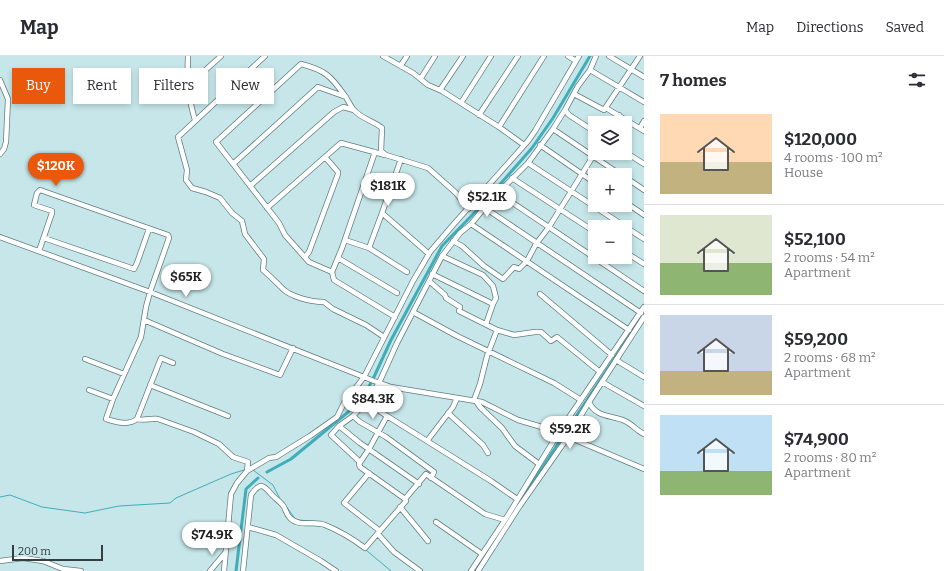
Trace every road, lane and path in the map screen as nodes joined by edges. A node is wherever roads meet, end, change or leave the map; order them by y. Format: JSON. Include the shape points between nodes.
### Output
{"nodes":[{"id":1,"x":188,"y":56,"type":"edge"},
{"id":2,"x":221,"y":56,"type":"edge"},
{"id":3,"x":265,"y":56,"type":"edge"},
{"id":4,"x":383,"y":56,"type":"edge"},
{"id":5,"x":407,"y":56,"type":"edge"},
{"id":6,"x":434,"y":56,"type":"edge"},
{"id":7,"x":462,"y":56,"type":"edge"},
{"id":8,"x":491,"y":56,"type":"edge"},
{"id":9,"x":518,"y":56,"type":"edge"},
{"id":10,"x":544,"y":56,"type":"edge"},
{"id":11,"x":568,"y":56,"type":"edge"},
{"id":12,"x":579,"y":56,"type":"edge"},
{"id":13,"x":596,"y":56,"type":"edge"},
{"id":14,"x":609,"y":56,"type":"edge"},
{"id":15,"x":640,"y":56,"type":"edge"},
{"id":16,"x":576,"y":61,"type":"junction"},
{"id":17,"x":401,"y":65,"type":"junction"},
{"id":18,"x":188,"y":68,"type":"edge"},
{"id":19,"x":208,"y":68,"type":"edge"},
{"id":20,"x":252,"y":68,"type":"edge"},
{"id":21,"x":632,"y":69,"type":"junction"},
{"id":22,"x":590,"y":70,"type":"junction"},
{"id":23,"x":644,"y":77,"type":"edge"},
{"id":24,"x":421,"y":78,"type":"junction"},
{"id":25,"x":0,"y":80,"type":"edge"},
{"id":26,"x":274,"y":88,"type":"edge"},
{"id":27,"x":620,"y":88,"type":"junction"},
{"id":28,"x":440,"y":90,"type":"junction"},
{"id":29,"x":574,"y":94,"type":"junction"},
{"id":30,"x":346,"y":97,"type":"junction"},
{"id":31,"x":216,"y":101,"type":"edge"},
{"id":32,"x":644,"y":102,"type":"edge"},
{"id":33,"x":460,"y":103,"type":"junction"},
{"id":34,"x":190,"y":104,"type":"edge"},
{"id":35,"x":257,"y":104,"type":"edge"},
{"id":36,"x":606,"y":108,"type":"junction"},
{"id":37,"x":354,"y":110,"type":"junction"},
{"id":38,"x":565,"y":110,"type":"junction"},
{"id":39,"x":479,"y":115,"type":"junction"},
{"id":40,"x":619,"y":115,"type":"joint"},
{"id":41,"x":195,"y":120,"type":"junction"},
{"id":42,"x":644,"y":122,"type":"edge"},
{"id":43,"x":499,"y":127,"type":"junction"},
{"id":44,"x":588,"y":127,"type":"edge"},
{"id":45,"x":553,"y":129,"type":"junction"},
{"id":46,"x":642,"y":129,"type":"edge"},
{"id":47,"x":524,"y":145,"type":"junction"},
{"id":48,"x":540,"y":145,"type":"junction"},
{"id":49,"x":588,"y":151,"type":"edge"},
{"id":50,"x":375,"y":152,"type":"junction"},
{"id":51,"x":0,"y":154,"type":"edge"},
{"id":52,"x":386,"y":155,"type":"junction"},
{"id":53,"x":632,"y":156,"type":"edge"},
{"id":54,"x":325,"y":157,"type":"junction"},
{"id":55,"x":401,"y":159,"type":"junction"},
{"id":56,"x":591,"y":160,"type":"edge"},
{"id":57,"x":601,"y":160,"type":"edge"},
{"id":58,"x":528,"y":163,"type":"junction"},
{"id":59,"x":233,"y":164,"type":"junction"},
{"id":60,"x":644,"y":164,"type":"edge"},
{"id":61,"x":612,"y":168,"type":"edge"},
{"id":62,"x":582,"y":174,"type":"junction"},
{"id":63,"x":512,"y":178,"type":"junction"},
{"id":64,"x":588,"y":178,"type":"edge"},
{"id":65,"x":632,"y":182,"type":"edge"},
{"id":66,"x":250,"y":186,"type":"junction"},
{"id":67,"x":644,"y":190,"type":"edge"},
{"id":68,"x":570,"y":191,"type":"junction"},
{"id":69,"x":498,"y":193,"type":"junction"},
{"id":70,"x":632,"y":207,"type":"edge"},
{"id":71,"x":267,"y":208,"type":"junction"},
{"id":72,"x":485,"y":208,"type":"junction"},
{"id":73,"x":468,"y":209,"type":"junction"},
{"id":74,"x":560,"y":209,"type":"junction"},
{"id":75,"x":382,"y":213,"type":"junction"},
{"id":76,"x":644,"y":215,"type":"edge"},
{"id":77,"x":471,"y":224,"type":"junction"},
{"id":78,"x":453,"y":225,"type":"junction"},
{"id":79,"x":549,"y":227,"type":"junction"},
{"id":80,"x":588,"y":227,"type":"edge"},
{"id":81,"x":149,"y":229,"type":"junction"},
{"id":82,"x":460,"y":233,"type":"junction"},
{"id":83,"x":0,"y":237,"type":"edge"},
{"id":84,"x":44,"y":238,"type":"junction"},
{"id":85,"x":644,"y":239,"type":"edge"},
{"id":86,"x":345,"y":240,"type":"junction"},
{"id":87,"x":453,"y":241,"type":"junction"},
{"id":88,"x":536,"y":244,"type":"junction"},
{"id":89,"x":369,"y":248,"type":"junction"},
{"id":90,"x":39,"y":251,"type":"junction"},
{"id":91,"x":429,"y":254,"type":"junction"},
{"id":92,"x":442,"y":256,"type":"junction"},
{"id":93,"x":632,"y":256,"type":"edge"},
{"id":94,"x":305,"y":257,"type":"junction"},
{"id":95,"x":338,"y":258,"type":"junction"},
{"id":96,"x":527,"y":261,"type":"junction"},
{"id":97,"x":644,"y":264,"type":"edge"},
{"id":98,"x":332,"y":272,"type":"junction"},
{"id":99,"x":407,"y":272,"type":"dead end"},
{"id":100,"x":432,"y":274,"type":"junction"},
{"id":101,"x":429,"y":281,"type":"junction"},
{"id":102,"x":644,"y":290,"type":"edge"},
{"id":103,"x":150,"y":292,"type":"junction"},
{"id":104,"x":397,"y":293,"type":"dead end"},
{"id":105,"x":540,"y":294,"type":"dead end"},
{"id":106,"x":494,"y":304,"type":"junction"},
{"id":107,"x":644,"y":307,"type":"edge"},
{"id":108,"x":414,"y":312,"type":"junction"},
{"id":109,"x":640,"y":313,"type":"junction"},
{"id":110,"x":395,"y":317,"type":"junction"},
{"id":111,"x":644,"y":318,"type":"edge"},
{"id":112,"x":144,"y":320,"type":"junction"},
{"id":113,"x":486,"y":324,"type":"junction"},
{"id":114,"x":497,"y":330,"type":"junction"},
{"id":115,"x":629,"y":330,"type":"junction"},
{"id":116,"x":384,"y":337,"type":"junction"},
{"id":117,"x":293,"y":348,"type":"junction"},
{"id":118,"x":490,"y":351,"type":"junction"},
{"id":119,"x":612,"y":355,"type":"junction"},
{"id":120,"x":85,"y":359,"type":"dead end"},
{"id":121,"x":616,"y":360,"type":"junction"},
{"id":122,"x":173,"y":363,"type":"dead end"},
{"id":123,"x":600,"y":372,"type":"junction"},
{"id":124,"x":124,"y":374,"type":"junction"},
{"id":125,"x":644,"y":377,"type":"edge"},
{"id":126,"x":366,"y":378,"type":"junction"},
{"id":127,"x":376,"y":382,"type":"junction"},
{"id":128,"x":602,"y":382,"type":"junction"},
{"id":129,"x":150,"y":385,"type":"junction"},
{"id":130,"x":89,"y":390,"type":"dead end"},
{"id":131,"x":457,"y":398,"type":"junction"},
{"id":132,"x":113,"y":400,"type":"junction"},
{"id":133,"x":475,"y":400,"type":"junction"},
{"id":134,"x":581,"y":400,"type":"junction"},
{"id":135,"x":366,"y":402,"type":"junction"},
{"id":136,"x":589,"y":402,"type":"junction"},
{"id":137,"x":644,"y":406,"type":"edge"},
{"id":138,"x":448,"y":413,"type":"junction"},
{"id":139,"x":228,"y":416,"type":"dead end"},
{"id":140,"x":353,"y":416,"type":"junction"},
{"id":141,"x":387,"y":416,"type":"junction"},
{"id":142,"x":137,"y":419,"type":"junction"},
{"id":143,"x":339,"y":426,"type":"junction"},
{"id":144,"x":378,"y":433,"type":"junction"},
{"id":145,"x":559,"y":433,"type":"junction"},
{"id":146,"x":644,"y":434,"type":"edge"},
{"id":147,"x":567,"y":436,"type":"junction"},
{"id":148,"x":427,"y":442,"type":"junction"},
{"id":149,"x":369,"y":449,"type":"junction"},
{"id":150,"x":488,"y":453,"type":"dead end"},
{"id":151,"x":360,"y":462,"type":"junction"},
{"id":152,"x":539,"y":464,"type":"junction"},
{"id":153,"x":644,"y":468,"type":"edge"},
{"id":154,"x":247,"y":471,"type":"junction"},
{"id":155,"x":369,"y":473,"type":"junction"},
{"id":156,"x":431,"y":478,"type":"junction"},
{"id":157,"x":419,"y":484,"type":"junction"},
{"id":158,"x":405,"y":499,"type":"junction"},
{"id":159,"x":517,"y":499,"type":"junction"},
{"id":160,"x":400,"y":507,"type":"junction"},
{"id":161,"x":505,"y":520,"type":"junction"},
{"id":162,"x":436,"y":522,"type":"dead end"},
{"id":163,"x":248,"y":527,"type":"junction"},
{"id":164,"x":379,"y":533,"type":"junction"},
{"id":165,"x":428,"y":541,"type":"dead end"},
{"id":166,"x":227,"y":552,"type":"junction"},
{"id":167,"x":482,"y":554,"type":"junction"},
{"id":168,"x":0,"y":561,"type":"edge"},
{"id":169,"x":81,"y":571,"type":"edge"},
{"id":170,"x":210,"y":571,"type":"edge"},
{"id":171,"x":224,"y":571,"type":"edge"},
{"id":172,"x":243,"y":571,"type":"edge"},
{"id":173,"x":336,"y":571,"type":"edge"},
{"id":174,"x":420,"y":571,"type":"edge"},
{"id":175,"x":471,"y":571,"type":"edge"},
{"id":176,"x":478,"y":571,"type":"edge"}],
"edges":[{"from":1,"to":18,"type":"street"},
{"from":2,"to":19,"type":"street"},
{"from":3,"to":20,"type":"street"},
{"from":4,"to":17,"type":"street"},
{"from":5,"to":17,"type":"street"},
{"from":6,"to":24,"type":"street"},
{"from":7,"to":28,"type":"street"},
{"from":8,"to":33,"type":"street"},
{"from":9,"to":39,"type":"street"},
{"from":10,"to":43,"type":"street"},
{"from":11,"to":16,"type":"street"},
{"from":12,"to":16,"type":"street"},
{"from":13,"to":22,"type":"street"},
{"from":14,"to":21,"type":"street"},
{"from":15,"to":21,"type":"street"},
{"from":16,"to":47,"type":"street"},
{"from":17,"to":24,"type":"street"},
{"from":21,"to":23,"type":"street"},
{"from":21,"to":27,"type":"street"},
{"from":22,"to":27,"type":"street"},
{"from":22,"to":29,"type":"street"},
{"from":24,"to":28,"type":"street","via":[[428,85]]},
{"from":25,"to":51,"type":"street","via":[[8,99],[6,142]]},
{"from":26,"to":30,"type":"street","via":[[301,64],[330,76]]},
{"from":27,"to":32,"type":"street"},
{"from":27,"to":36,"type":"street"},
{"from":28,"to":33,"type":"street"},
{"from":29,"to":36,"type":"street","via":[[604,110]]},
{"from":29,"to":38,"type":"street"},
{"from":30,"to":37,"type":"street"},
{"from":30,"to":59,"type":"street","via":[[318,87]]},
{"from":31,"to":41,"type":"street"},
{"from":33,"to":39,"type":"street"},
{"from":34,"to":41,"type":"street"},
{"from":35,"to":59,"type":"street","via":[[216,142]]},
{"from":36,"to":40,"type":"street"},
{"from":37,"to":52,"type":"street","via":[[382,128],[381,151]]},
{"from":37,"to":66,"type":"street","via":[[343,107],[334,112]]},
{"from":38,"to":44,"type":"street"},
{"from":38,"to":45,"type":"street"},
{"from":39,"to":43,"type":"street"},
{"from":40,"to":46,"type":"street"},
{"from":41,"to":116,"type":"street","via":[[178,137],[187,170],[186,180],[192,188],[220,198],[242,221],[245,234],[264,259],[263,270],[282,289],[304,300],[324,302]]},
{"from":42,"to":46,"type":"street"},
{"from":43,"to":47,"type":"street"},
{"from":45,"to":48,"type":"street"},
{"from":45,"to":49,"type":"street"},
{"from":47,"to":73,"type":"street"},
{"from":48,"to":58,"type":"street"},
{"from":48,"to":62,"type":"street"},
{"from":50,"to":52,"type":"street"},
{"from":50,"to":54,"type":"street","via":[[341,143]]},
{"from":50,"to":86,"type":"street"},
{"from":52,"to":55,"type":"street"},
{"from":53,"to":60,"type":"street"},
{"from":54,"to":71,"type":"street"},
{"from":54,"to":94,"type":"street","via":[[338,174]]},
{"from":55,"to":73,"type":"street","via":[[428,168],[456,192]]},
{"from":55,"to":75,"type":"street"},
{"from":56,"to":62,"type":"street"},
{"from":57,"to":61,"type":"street"},
{"from":58,"to":63,"type":"street"},
{"from":58,"to":68,"type":"street"},
{"from":59,"to":66,"type":"street"},
{"from":62,"to":64,"type":"street"},
{"from":62,"to":68,"type":"street"},
{"from":63,"to":69,"type":"street"},
{"from":63,"to":74,"type":"street"},
{"from":65,"to":67,"type":"street"},
{"from":66,"to":71,"type":"street"},
{"from":68,"to":74,"type":"street"},
{"from":68,"to":85,"type":"street"},
{"from":69,"to":72,"type":"street"},
{"from":69,"to":79,"type":"street"},
{"from":70,"to":76,"type":"street"},
{"from":71,"to":94,"type":"street","via":[[285,235]]},
{"from":72,"to":77,"type":"street"},
{"from":72,"to":88,"type":"street"},
{"from":73,"to":78,"type":"street"},
{"from":74,"to":79,"type":"street"},
{"from":74,"to":80,"type":"street"},
{"from":75,"to":89,"type":"street"},
{"from":75,"to":91,"type":"street"},
{"from":77,"to":82,"type":"street"},
{"from":77,"to":96,"type":"street"},
{"from":78,"to":82,"type":"street"},
{"from":78,"to":91,"type":"street"},
{"from":79,"to":88,"type":"street"},
{"from":79,"to":102,"type":"street"},
{"from":81,"to":84,"type":"street","via":[[134,269]]},
{"from":81,"to":84,"type":"street","via":[[40,190],[34,205],[52,211]]},
{"from":81,"to":103,"type":"street","via":[[168,235]]},
{"from":82,"to":87,"type":"street"},
{"from":83,"to":90,"type":"street"},
{"from":84,"to":90,"type":"street"},
{"from":86,"to":89,"type":"street"},
{"from":86,"to":95,"type":"street"},
{"from":87,"to":92,"type":"street"},
{"from":87,"to":96,"type":"street","via":[[503,279],[514,267],[519,269]]},
{"from":88,"to":96,"type":"street"},
{"from":88,"to":109,"type":"street"},
{"from":89,"to":99,"type":"street"},
{"from":90,"to":103,"type":"street"},
{"from":91,"to":110,"type":"street"},
{"from":92,"to":100,"type":"street"},
{"from":92,"to":106,"type":"street","via":[[483,275],[493,286],[496,298]]},
{"from":93,"to":97,"type":"street"},
{"from":94,"to":98,"type":"street","via":[[309,262]]},
{"from":95,"to":98,"type":"street"},
{"from":95,"to":104,"type":"street"},
{"from":96,"to":115,"type":"street"},
{"from":98,"to":110,"type":"street","via":[[334,280]]},
{"from":100,"to":101,"type":"street"},
{"from":100,"to":106,"type":"street"},
{"from":101,"to":108,"type":"street"},
{"from":101,"to":113,"type":"street","via":[[446,298],[460,307],[459,311]]},
{"from":103,"to":112,"type":"street"},
{"from":103,"to":117,"type":"street"},
{"from":105,"to":119,"type":"street"},
{"from":106,"to":113,"type":"street"},
{"from":107,"to":109,"type":"street"},
{"from":108,"to":118,"type":"street"},
{"from":108,"to":127,"type":"street"},
{"from":109,"to":115,"type":"street"},
{"from":110,"to":116,"type":"street"},
{"from":111,"to":121,"type":"street"},
{"from":112,"to":117,"type":"street","via":[[280,375]]},
{"from":112,"to":124,"type":"street","via":[[141,337]]},
{"from":113,"to":114,"type":"street"},
{"from":114,"to":118,"type":"street"},
{"from":114,"to":123,"type":"street","via":[[514,335],[541,332],[551,341],[557,337]]},
{"from":115,"to":119,"type":"street"},
{"from":116,"to":126,"type":"street"},
{"from":117,"to":126,"type":"street"},
{"from":118,"to":133,"type":"street"},
{"from":118,"to":134,"type":"street","via":[[554,383]]},
{"from":119,"to":123,"type":"street"},
{"from":120,"to":124,"type":"street"},
{"from":121,"to":125,"type":"street"},
{"from":121,"to":128,"type":"street"},
{"from":122,"to":129,"type":"street","via":[[161,358]]},
{"from":123,"to":134,"type":"street"},
{"from":124,"to":132,"type":"street"},
{"from":126,"to":127,"type":"street"},
{"from":126,"to":154,"type":"street","via":[[344,403],[337,416],[276,457]]},
{"from":127,"to":131,"type":"street"},
{"from":127,"to":135,"type":"street"},
{"from":128,"to":136,"type":"street"},
{"from":128,"to":137,"type":"street"},
{"from":129,"to":139,"type":"street"},
{"from":129,"to":142,"type":"street"},
{"from":130,"to":132,"type":"street"},
{"from":131,"to":133,"type":"street"},
{"from":131,"to":138,"type":"street"},
{"from":132,"to":142,"type":"street","via":[[106,419],[122,423]]},
{"from":133,"to":145,"type":"street","via":[[518,420]]},
{"from":133,"to":152,"type":"street","via":[[502,428],[515,446]]},
{"from":134,"to":145,"type":"street"},
{"from":135,"to":140,"type":"street"},
{"from":135,"to":141,"type":"street"},
{"from":136,"to":146,"type":"street","via":[[591,407],[604,416],[627,422]]},
{"from":136,"to":147,"type":"street"},
{"from":138,"to":148,"type":"street"},
{"from":138,"to":150,"type":"street","via":[[483,445]]},
{"from":140,"to":143,"type":"street"},
{"from":140,"to":144,"type":"street"},
{"from":141,"to":144,"type":"street"},
{"from":141,"to":148,"type":"street"},
{"from":142,"to":154,"type":"street","via":[[158,419],[194,432],[218,444],[233,457],[248,462]]},
{"from":143,"to":149,"type":"street"},
{"from":143,"to":151,"type":"street","via":[[331,435]]},
{"from":144,"to":149,"type":"street"},
{"from":144,"to":156,"type":"street","via":[[434,472]]},
{"from":145,"to":147,"type":"street"},
{"from":145,"to":152,"type":"street"},
{"from":147,"to":153,"type":"street"},
{"from":147,"to":176,"type":"street"},
{"from":148,"to":159,"type":"street"},
{"from":149,"to":151,"type":"street"},
{"from":149,"to":157,"type":"street"},
{"from":151,"to":155,"type":"street","via":[[360,467]]},
{"from":152,"to":159,"type":"street"},
{"from":154,"to":166,"type":"street","via":[[232,494]]},
{"from":155,"to":158,"type":"street"},
{"from":155,"to":164,"type":"street","via":[[344,504]]},
{"from":156,"to":157,"type":"street","via":[[426,474]]},
{"from":156,"to":161,"type":"street","via":[[484,514]]},
{"from":157,"to":158,"type":"street"},
{"from":158,"to":160,"type":"street"},
{"from":159,"to":161,"type":"street"},
{"from":160,"to":164,"type":"street"},
{"from":160,"to":165,"type":"street"},
{"from":161,"to":167,"type":"street"},
{"from":162,"to":167,"type":"street"},
{"from":163,"to":164,"type":"street","via":[[251,495],[261,486],[284,507],[291,519],[301,524],[314,522],[324,525],[355,540],[365,548]]},
{"from":163,"to":172,"type":"street"},
{"from":163,"to":173,"type":"street","via":[[276,535]]},
{"from":164,"to":174,"type":"street","via":[[394,552]]},
{"from":166,"to":170,"type":"street"},
{"from":166,"to":171,"type":"street"},
{"from":167,"to":175,"type":"street"},
{"from":168,"to":169,"type":"street","via":[[23,558],[43,561],[62,569]]}]}
